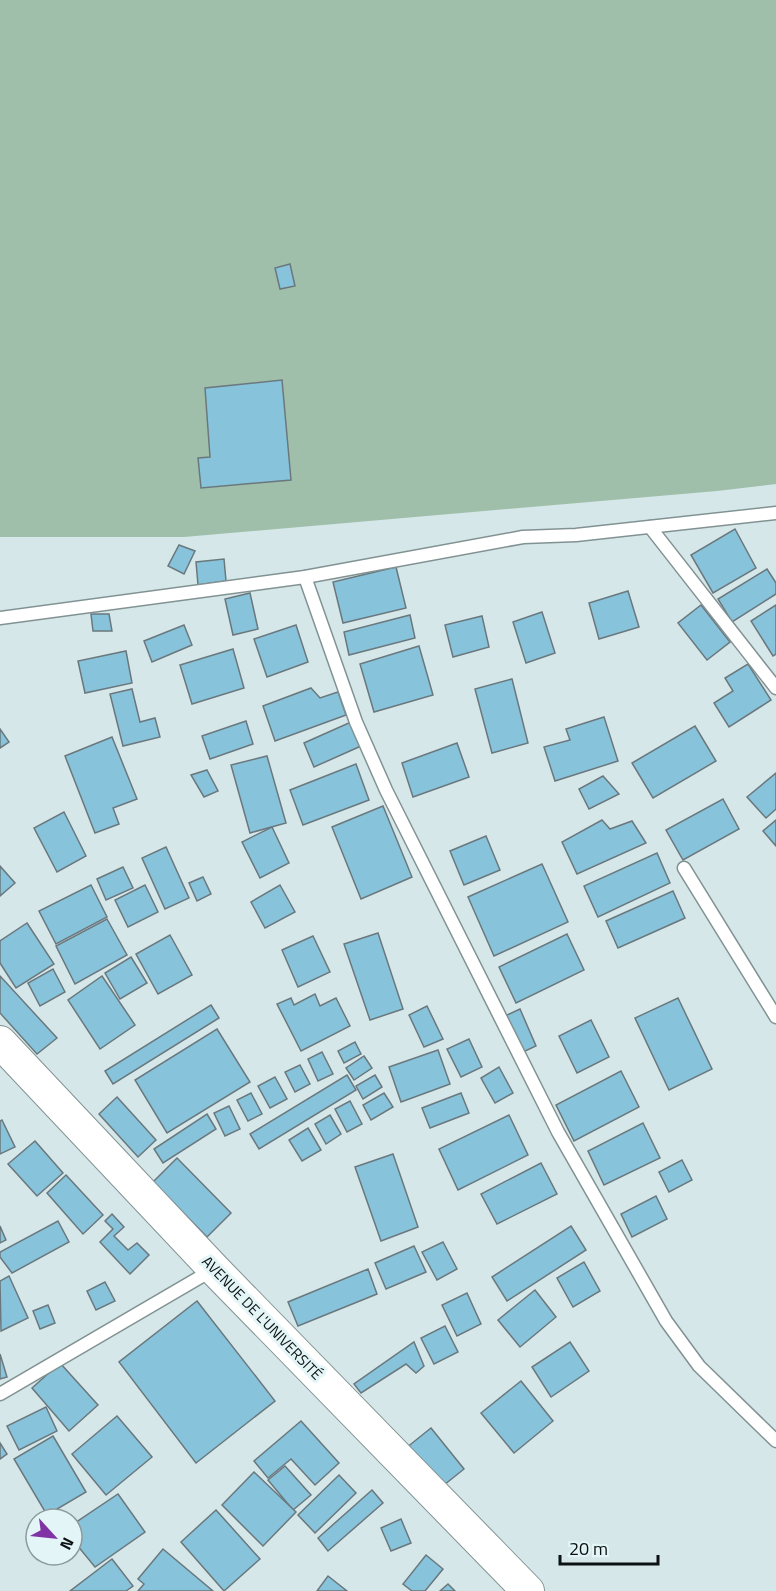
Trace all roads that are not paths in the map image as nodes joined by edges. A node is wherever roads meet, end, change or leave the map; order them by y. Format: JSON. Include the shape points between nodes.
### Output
{"nodes":[{"id":1,"x":776,"y":513,"type":"edge"},
{"id":2,"x":650,"y":527,"type":"junction"},
{"id":3,"x":305,"y":577,"type":"junction"},
{"id":4,"x":0,"y":618,"type":"edge"},
{"id":5,"x":776,"y":688,"type":"edge"},
{"id":6,"x":684,"y":868,"type":"dead end"},
{"id":7,"x":776,"y":1017,"type":"edge"},
{"id":8,"x":0,"y":1042,"type":"edge"},
{"id":9,"x":214,"y":1269,"type":"junction"},
{"id":10,"x":0,"y":1394,"type":"edge"},
{"id":11,"x":776,"y":1441,"type":"edge"},
{"id":12,"x":528,"y":1591,"type":"edge"}],
"edges":[{"from":1,"to":2,"type":"lane"},
{"from":2,"to":3,"type":"lane","via":[[523,537]]},
{"from":2,"to":5,"type":"lane"},
{"from":3,"to":4,"type":"lane"},
{"from":3,"to":11,"type":"lane","via":[[356,722],[386,790],[558,1132],[666,1321],[699,1366]]},
{"from":6,"to":7,"type":"lane"},
{"from":8,"to":9,"type":"street","name":"AVENUE DE L'UNIVERSITÉ"},
{"from":9,"to":10,"type":"lane"},
{"from":9,"to":12,"type":"street","name":"AVENUE DE L'UNIVERSITÉ"}]}
